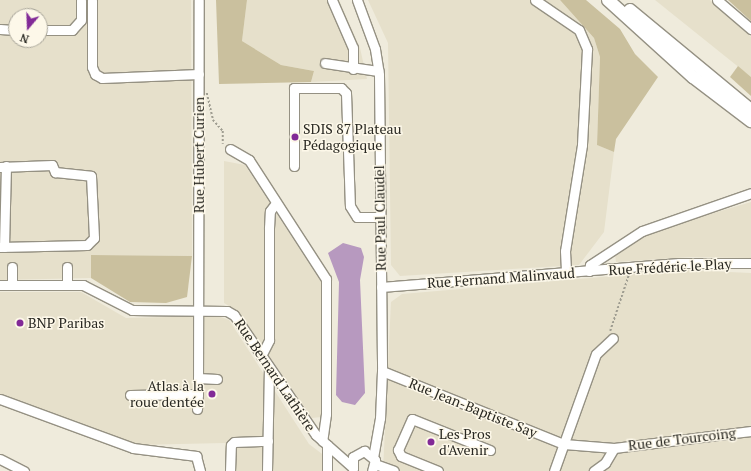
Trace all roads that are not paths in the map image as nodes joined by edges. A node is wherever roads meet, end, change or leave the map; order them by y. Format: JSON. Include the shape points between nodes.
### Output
{"nodes":[{"id":1,"x":81,"y":0,"type":"edge"},
{"id":2,"x":92,"y":0,"type":"edge"},
{"id":3,"x":199,"y":0,"type":"edge"},
{"id":4,"x":332,"y":0,"type":"edge"},
{"id":5,"x":357,"y":0,"type":"edge"},
{"id":6,"x":535,"y":0,"type":"edge"},
{"id":7,"x":608,"y":0,"type":"edge"},
{"id":8,"x":618,"y":0,"type":"edge"},
{"id":9,"x":717,"y":0,"type":"edge"},
{"id":10,"x":751,"y":29,"type":"edge"},
{"id":11,"x":48,"y":30,"type":"edge"},
{"id":12,"x":325,"y":63,"type":"dead end"},
{"id":13,"x":353,"y":69,"type":"junction"},
{"id":14,"x":378,"y":70,"type":"junction"},
{"id":15,"x":199,"y":74,"type":"junction"},
{"id":16,"x":751,"y":110,"type":"edge"},
{"id":17,"x":751,"y":121,"type":"edge"},
{"id":18,"x":227,"y":148,"type":"road end"},
{"id":19,"x":294,"y":166,"type":"dead end"},
{"id":20,"x":3,"y":167,"type":"edge"},
{"id":21,"x":751,"y":193,"type":"edge"},
{"id":22,"x":276,"y":203,"type":"junction"},
{"id":23,"x":380,"y":217,"type":"junction"},
{"id":24,"x":2,"y":247,"type":"edge"},
{"id":25,"x":612,"y":251,"type":"junction"},
{"id":26,"x":751,"y":263,"type":"edge"},
{"id":27,"x":12,"y":267,"type":"dead end"},
{"id":28,"x":67,"y":267,"type":"dead end"},
{"id":29,"x":608,"y":270,"type":"junction"},
{"id":30,"x":589,"y":271,"type":"junction"},
{"id":31,"x":566,"y":273,"type":"junction"},
{"id":32,"x":0,"y":285,"type":"edge"},
{"id":33,"x":12,"y":285,"type":"junction"},
{"id":34,"x":67,"y":285,"type":"junction"},
{"id":35,"x":381,"y":287,"type":"junction"},
{"id":36,"x":197,"y":309,"type":"junction"},
{"id":37,"x":613,"y":338,"type":"road end"},
{"id":38,"x":261,"y":356,"type":"junction"},
{"id":39,"x":269,"y":368,"type":"junction"},
{"id":40,"x":382,"y":371,"type":"junction"},
{"id":41,"x":198,"y":378,"type":"junction"},
{"id":42,"x":217,"y":379,"type":"dead end"},
{"id":43,"x":198,"y":394,"type":"junction"},
{"id":44,"x":130,"y":395,"type":"dead end"},
{"id":45,"x":0,"y":399,"type":"edge"},
{"id":46,"x":197,"y":409,"type":"dead end"},
{"id":47,"x":751,"y":430,"type":"edge"},
{"id":48,"x":373,"y":438,"type":"junction"},
{"id":49,"x":268,"y":441,"type":"junction"},
{"id":50,"x":324,"y":443,"type":"junction"},
{"id":51,"x":564,"y":444,"type":"junction"},
{"id":52,"x":614,"y":448,"type":"junction"},
{"id":53,"x":490,"y":450,"type":"dead end"},
{"id":54,"x":336,"y":451,"type":"junction"},
{"id":55,"x":358,"y":453,"type":"junction"},
{"id":56,"x":0,"y":459,"type":"edge"},
{"id":57,"x":373,"y":466,"type":"edge"},
{"id":58,"x":353,"y":468,"type":"edge"},
{"id":59,"x":24,"y":471,"type":"edge"},
{"id":60,"x":200,"y":471,"type":"edge"},
{"id":61,"x":230,"y":471,"type":"edge"},
{"id":62,"x":267,"y":471,"type":"edge"},
{"id":63,"x":327,"y":471,"type":"edge"},
{"id":64,"x":394,"y":471,"type":"edge"},
{"id":65,"x":438,"y":471,"type":"edge"},
{"id":66,"x":554,"y":471,"type":"edge"},
{"id":67,"x":594,"y":471,"type":"edge"}],
"edges":[{"from":1,"to":11,"type":"street","via":[[81,20],[72,30]]},
{"from":2,"to":15,"type":"street","via":[[92,66],[95,74],[102,78]]},
{"from":3,"to":15,"type":"street","name":"Rue Hubert Curien"},
{"from":4,"to":13,"type":"street","via":[[353,48]]},
{"from":5,"to":14,"type":"street","name":"Rue Paul Claudel","via":[[375,49]]},
{"from":6,"to":31,"type":"street","via":[[578,30],[587,49],[582,146],[565,251]]},
{"from":7,"to":17,"type":"main road","via":[[693,77]]},
{"from":8,"to":16,"type":"main road","via":[[699,71]]},
{"from":9,"to":10,"type":"street"},
{"from":12,"to":13,"type":"street"},
{"from":13,"to":14,"type":"street"},
{"from":14,"to":23,"type":"street","name":"Rue Paul Claudel"},
{"from":15,"to":36,"type":"street","name":"Rue Hubert Curien"},
{"from":18,"to":22,"type":"street","via":[[249,160]]},
{"from":19,"to":23,"type":"street","via":[[294,88],[341,88],[346,94],[350,206],[357,217]]},
{"from":20,"to":24,"type":"street"},
{"from":20,"to":24,"type":"street","via":[[52,165],[55,172],[91,176],[94,238],[87,245]]},
{"from":21,"to":25,"type":"street","name":"Rue Fernand Malinvaud","via":[[656,225]]},
{"from":22,"to":38,"type":"street","via":[[270,211],[269,228],[269,340]]},
{"from":22,"to":50,"type":"street","via":[[326,279]]},
{"from":23,"to":35,"type":"street","name":"Rue Paul Claudel"},
{"from":25,"to":29,"type":"street","via":[[608,258]]},
{"from":25,"to":30,"type":"street","name":"Rue Fernand Malinvaud","via":[[590,265]]},
{"from":26,"to":29,"type":"street","name":"Rue Frédéric le Play","via":[[692,263]]},
{"from":27,"to":33,"type":"street"},
{"from":28,"to":34,"type":"street"},
{"from":29,"to":30,"type":"street","name":"Rue Frédéric le Play"},
{"from":30,"to":31,"type":"street","name":"Rue Fernand Malinvaud"},
{"from":31,"to":35,"type":"street","name":"Rue Fernand Malinvaud"},
{"from":32,"to":33,"type":"street","name":"Rue Bernard Lathière"},
{"from":33,"to":34,"type":"street","name":"Rue Bernard Lathière"},
{"from":34,"to":36,"type":"street","name":"Rue Bernard Lathière","via":[[97,289],[132,310]]},
{"from":35,"to":40,"type":"street","name":"Rue Paul Claudel"},
{"from":36,"to":38,"type":"street","name":"Rue Bernard Lathière","via":[[221,310],[234,315]]},
{"from":36,"to":41,"type":"street","name":"Rue Hubert Curien"},
{"from":37,"to":51,"type":"street","via":[[596,354]]},
{"from":38,"to":39,"type":"street","name":"Rue Bernard Lathière"},
{"from":39,"to":49,"type":"street"},
{"from":39,"to":50,"type":"street","name":"Rue Bernard Lathière"},
{"from":40,"to":48,"type":"street","name":"Rue Paul Claudel","via":[[380,418]]},
{"from":40,"to":51,"type":"street","name":"Rue Jean-Baptiste Say"},
{"from":41,"to":42,"type":"street"},
{"from":41,"to":43,"type":"street","name":"Rue Hubert Curien"},
{"from":43,"to":44,"type":"street"},
{"from":43,"to":46,"type":"street","name":"Rue Hubert Curien"},
{"from":45,"to":60,"type":"street","via":[[133,448],[196,456]]},
{"from":47,"to":52,"type":"street","name":"Rue de Tourcoing"},
{"from":48,"to":55,"type":"street","name":"Rue Paul Claudel"},
{"from":48,"to":57,"type":"street","name":"Rue Paul Claudel"},
{"from":49,"to":61,"type":"street","via":[[234,442],[231,445]]},
{"from":49,"to":62,"type":"street"},
{"from":50,"to":54,"type":"street","name":"Rue Bernard Lathière"},
{"from":50,"to":63,"type":"street"},
{"from":51,"to":52,"type":"street","name":"Rue de Tourcoing"},
{"from":51,"to":66,"type":"street"},
{"from":52,"to":67,"type":"street","name":"Rue de Tourcoing","via":[[605,463]]},
{"from":53,"to":65,"type":"street","via":[[412,419],[398,450],[401,456]]},
{"from":54,"to":55,"type":"street","name":"Rue Bernard Lathière"},
{"from":54,"to":58,"type":"street","name":"Rue Bernard Lathière"},
{"from":55,"to":57,"type":"street","name":"Rue Bernard Lathière"},
{"from":55,"to":58,"type":"street"},
{"from":56,"to":59,"type":"street"},
{"from":57,"to":64,"type":"street","name":"Rue Bernard Lathière"}]}
